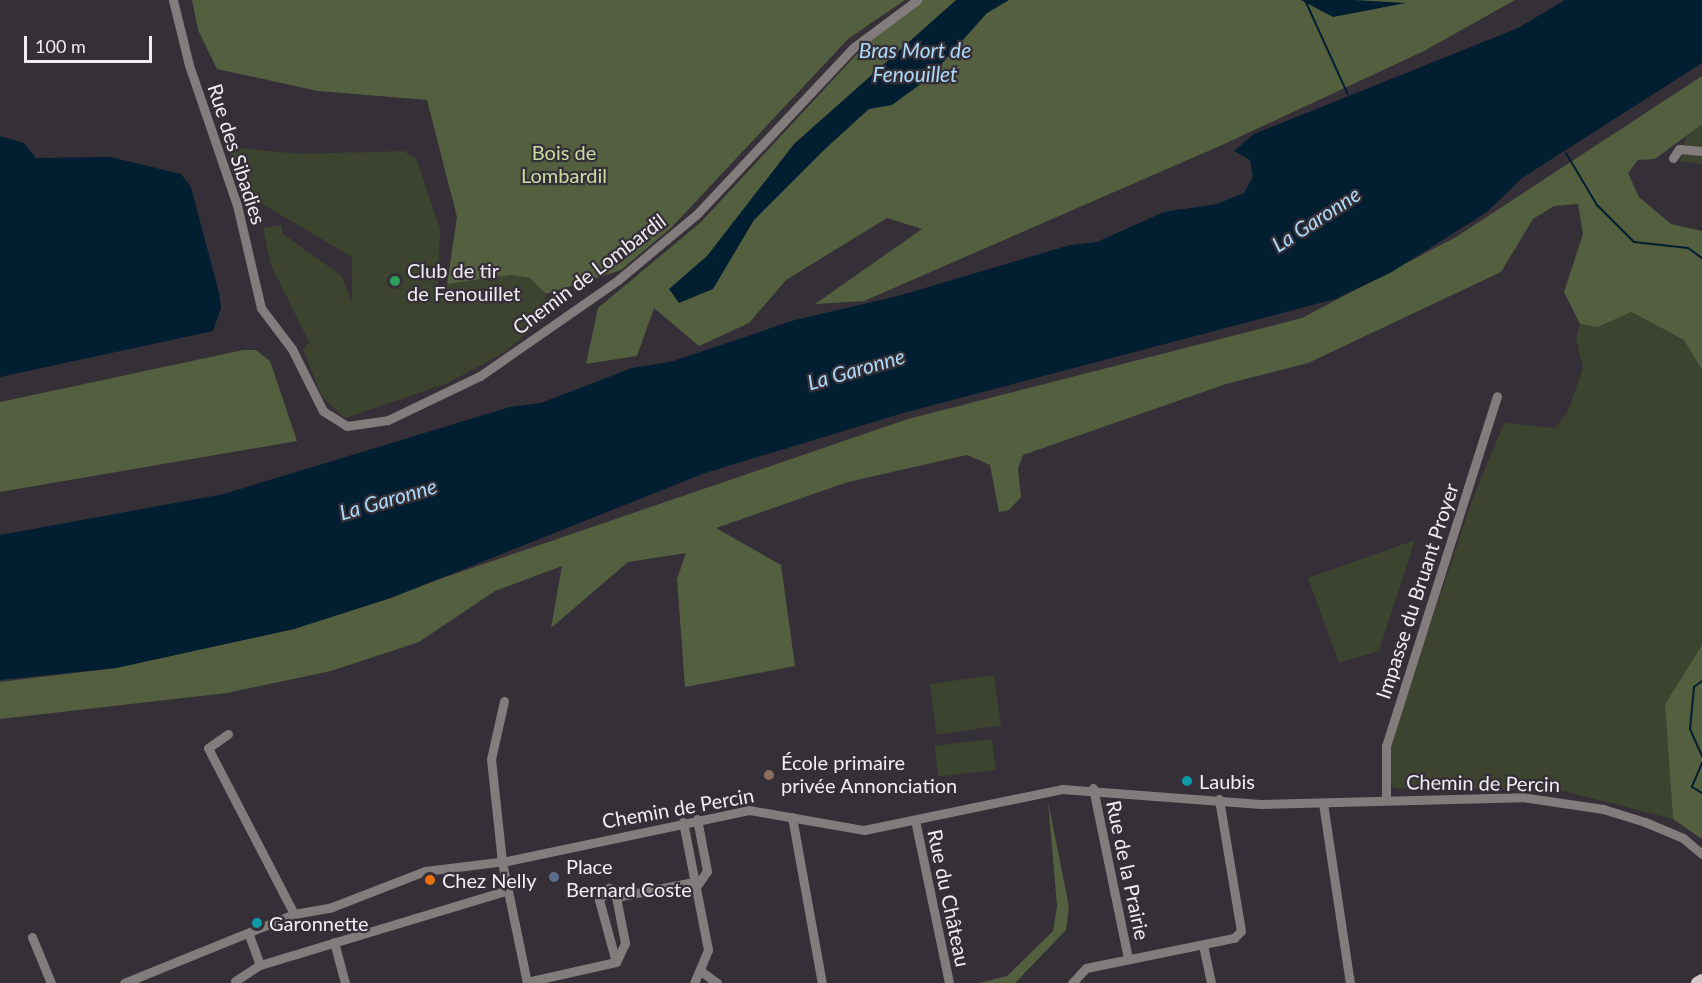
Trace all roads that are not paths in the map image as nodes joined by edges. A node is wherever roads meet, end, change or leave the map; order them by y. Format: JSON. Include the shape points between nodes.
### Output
{"nodes":[{"id":1,"x":173,"y":0,"type":"edge"},
{"id":2,"x":917,"y":0,"type":"edge"},
{"id":3,"x":1702,"y":151,"type":"edge"},
{"id":4,"x":1673,"y":158,"type":"dead end"},
{"id":5,"x":267,"y":319,"type":"joint"},
{"id":6,"x":1497,"y":396,"type":"dead end"},
{"id":7,"x":504,"y":701,"type":"dead end"},
{"id":8,"x":228,"y":734,"type":"dead end"},
{"id":9,"x":1094,"y":788,"type":"junction"},
{"id":10,"x":1219,"y":800,"type":"junction"},
{"id":11,"x":1386,"y":800,"type":"junction"},
{"id":12,"x":1323,"y":803,"type":"junction"},
{"id":13,"x":792,"y":817,"type":"junction"},
{"id":14,"x":697,"y":819,"type":"junction"},
{"id":15,"x":915,"y":820,"type":"junction"},
{"id":16,"x":683,"y":822,"type":"junction"},
{"id":17,"x":1702,"y":854,"type":"edge"},
{"id":18,"x":502,"y":862,"type":"junction"},
{"id":19,"x":696,"y":887,"type":"junction"},
{"id":20,"x":508,"y":890,"type":"junction"},
{"id":21,"x":616,"y":897,"type":"junction"},
{"id":22,"x":294,"y":914,"type":"junction"},
{"id":23,"x":249,"y":935,"type":"junction"},
{"id":24,"x":32,"y":937,"type":"dead end"},
{"id":25,"x":334,"y":942,"type":"junction"},
{"id":26,"x":1203,"y":945,"type":"junction"},
{"id":27,"x":1128,"y":960,"type":"junction"},
{"id":28,"x":616,"y":962,"type":"junction"},
{"id":29,"x":260,"y":965,"type":"junction"},
{"id":30,"x":702,"y":972,"type":"junction"},
{"id":31,"x":1702,"y":980,"type":"edge"},
{"id":32,"x":236,"y":981,"type":"dead end"},
{"id":33,"x":527,"y":982,"type":"edge"},
{"id":34,"x":51,"y":983,"type":"edge"},
{"id":35,"x":124,"y":983,"type":"edge"},
{"id":36,"x":345,"y":983,"type":"edge"},
{"id":37,"x":694,"y":983,"type":"edge"},
{"id":38,"x":717,"y":983,"type":"edge"},
{"id":39,"x":822,"y":983,"type":"edge"},
{"id":40,"x":949,"y":983,"type":"edge"},
{"id":41,"x":1072,"y":983,"type":"edge"},
{"id":42,"x":1211,"y":983,"type":"edge"},
{"id":43,"x":1350,"y":983,"type":"edge"},
{"id":44,"x":1697,"y":983,"type":"edge"}],
"edges":[{"from":1,"to":5,"type":"street","name":"Rue des Sibadies"},
{"from":2,"to":5,"type":"street","name":"Chemin de Lombardil","via":[[854,47],[697,214],[624,276],[480,376],[416,409],[347,426],[323,411],[292,349]]},
{"from":3,"to":4,"type":"street","via":[[1679,149]]},
{"from":6,"to":11,"type":"street","name":"Impasse du Bruant Proyer","via":[[1386,746]]},
{"from":7,"to":18,"type":"street","via":[[491,753]]},
{"from":8,"to":22,"type":"street","via":[[208,748]]},
{"from":9,"to":10,"type":"street","name":"Chemin de Percin"},
{"from":9,"to":15,"type":"street","name":"Chemin de Percin","via":[[1062,789]]},
{"from":9,"to":27,"type":"street","name":"Rue de la Prairie"},
{"from":10,"to":12,"type":"street","name":"Chemin de Percin"},
{"from":10,"to":26,"type":"street","via":[[1241,931]]},
{"from":11,"to":12,"type":"street","name":"Chemin de Percin"},
{"from":11,"to":17,"type":"street","name":"Chemin de Percin","via":[[1565,802],[1659,827]]},
{"from":12,"to":43,"type":"street"},
{"from":13,"to":14,"type":"street","name":"Chemin de Percin","via":[[750,810]]},
{"from":13,"to":15,"type":"street","name":"Chemin de Percin","via":[[850,830]]},
{"from":13,"to":39,"type":"street"},
{"from":14,"to":16,"type":"street","name":"Chemin de Percin"},
{"from":14,"to":19,"type":"street","via":[[707,871]]},
{"from":15,"to":40,"type":"street","name":"Rue du Château"},
{"from":16,"to":18,"type":"street","name":"Chemin de Percin"},
{"from":16,"to":19,"type":"street"},
{"from":18,"to":20,"type":"street"},
{"from":18,"to":22,"type":"street","name":"Chemin de Percin","via":[[425,871],[332,906]]},
{"from":19,"to":21,"type":"street","via":[[689,883]]},
{"from":19,"to":30,"type":"street","via":[[708,950]]},
{"from":20,"to":25,"type":"street"},
{"from":20,"to":33,"type":"street"},
{"from":21,"to":28,"type":"street","via":[[625,943]]},
{"from":21,"to":28,"type":"street","via":[[609,888],[599,900]]},
{"from":22,"to":23,"type":"street","name":"Chemin de Percin"},
{"from":23,"to":29,"type":"street"},
{"from":23,"to":35,"type":"street","name":"Chemin de Percin"},
{"from":24,"to":34,"type":"street"},
{"from":25,"to":29,"type":"street"},
{"from":25,"to":36,"type":"street"},
{"from":26,"to":27,"type":"street"},
{"from":26,"to":42,"type":"street"},
{"from":27,"to":41,"type":"street","via":[[1086,968]]},
{"from":28,"to":33,"type":"street"},
{"from":29,"to":32,"type":"street"},
{"from":30,"to":37,"type":"street"},
{"from":30,"to":38,"type":"street"},
{"from":31,"to":44,"type":"main road"}]}
